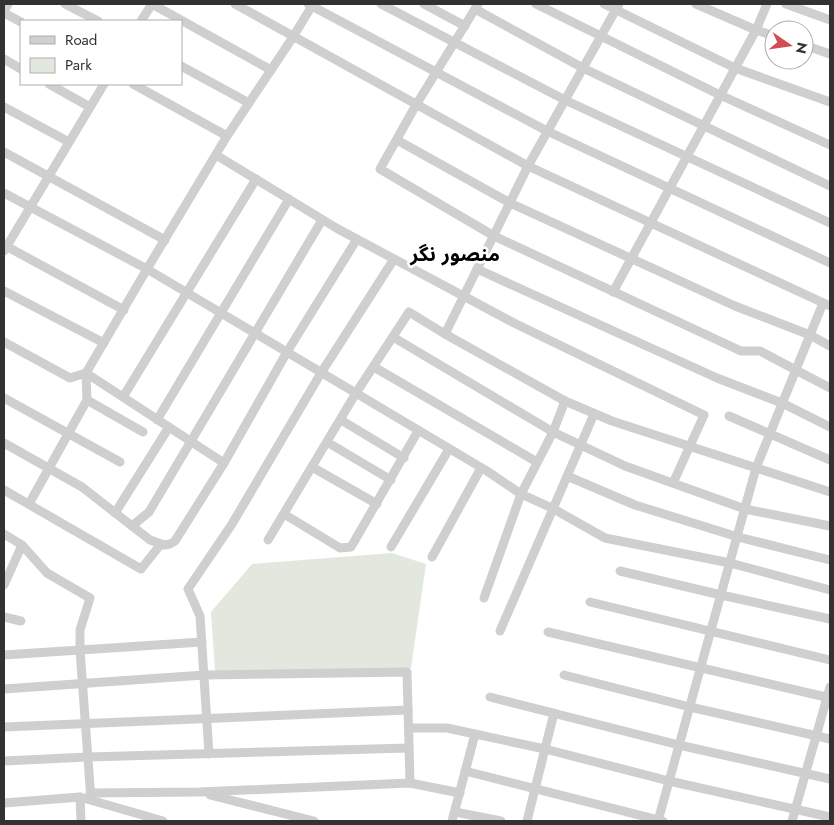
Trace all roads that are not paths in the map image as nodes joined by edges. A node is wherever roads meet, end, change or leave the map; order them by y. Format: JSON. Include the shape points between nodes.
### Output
{"nodes":[{"id":1,"x":8,"y":4,"type":"edge"},
{"id":2,"x":65,"y":4,"type":"edge"},
{"id":3,"x":152,"y":4,"type":"edge"},
{"id":4,"x":235,"y":4,"type":"edge"},
{"id":5,"x":311,"y":4,"type":"edge"},
{"id":6,"x":380,"y":4,"type":"edge"},
{"id":7,"x":424,"y":4,"type":"edge"},
{"id":8,"x":536,"y":4,"type":"edge"},
{"id":9,"x":604,"y":4,"type":"edge"},
{"id":10,"x":696,"y":4,"type":"edge"},
{"id":11,"x":767,"y":4,"type":"edge"},
{"id":12,"x":786,"y":4,"type":"edge"},
{"id":13,"x":477,"y":6,"type":"edge"},
{"id":14,"x":618,"y":7,"type":"edge"},
{"id":15,"x":4,"y":12,"type":"edge"},
{"id":16,"x":96,"y":20,"type":"edge"},
{"id":17,"x":142,"y":20,"type":"edge"},
{"id":18,"x":181,"y":20,"type":"edge"},
{"id":19,"x":830,"y":20,"type":"edge"},
{"id":20,"x":20,"y":21,"type":"edge"},
{"id":21,"x":182,"y":21,"type":"edge"},
{"id":22,"x":465,"y":26,"type":"junction"},
{"id":23,"x":756,"y":30,"type":"junction"},
{"id":24,"x":764,"y":33,"type":"edge"},
{"id":25,"x":601,"y":36,"type":"junction"},
{"id":26,"x":293,"y":37,"type":"junction"},
{"id":27,"x":454,"y":43,"type":"junction"},
{"id":28,"x":814,"y":48,"type":"edge"},
{"id":29,"x":830,"y":54,"type":"edge"},
{"id":30,"x":4,"y":59,"type":"edge"},
{"id":31,"x":182,"y":67,"type":"edge"},
{"id":32,"x":20,"y":68,"type":"edge"},
{"id":33,"x":583,"y":68,"type":"junction"},
{"id":34,"x":735,"y":68,"type":"junction"},
{"id":35,"x":271,"y":70,"type":"junction"},
{"id":36,"x":436,"y":72,"type":"junction"},
{"id":37,"x":51,"y":85,"type":"edge"},
{"id":38,"x":103,"y":85,"type":"edge"},
{"id":39,"x":135,"y":85,"type":"edge"},
{"id":40,"x":720,"y":95,"type":"junction"},
{"id":41,"x":565,"y":100,"type":"junction"},
{"id":42,"x":830,"y":102,"type":"edge"},
{"id":43,"x":249,"y":103,"type":"junction"},
{"id":44,"x":416,"y":105,"type":"junction"},
{"id":45,"x":4,"y":107,"type":"edge"},
{"id":46,"x":90,"y":107,"type":"junction"},
{"id":47,"x":704,"y":125,"type":"junction"},
{"id":48,"x":547,"y":131,"type":"junction"},
{"id":49,"x":227,"y":136,"type":"junction"},
{"id":50,"x":397,"y":140,"type":"junction"},
{"id":51,"x":70,"y":142,"type":"junction"},
{"id":52,"x":830,"y":145,"type":"edge"},
{"id":53,"x":4,"y":152,"type":"edge"},
{"id":54,"x":216,"y":155,"type":"junction"},
{"id":55,"x":687,"y":157,"type":"junction"},
{"id":56,"x":528,"y":166,"type":"junction"},
{"id":57,"x":49,"y":177,"type":"junction"},
{"id":58,"x":256,"y":180,"type":"junction"},
{"id":59,"x":830,"y":186,"type":"edge"},
{"id":60,"x":670,"y":188,"type":"junction"},
{"id":61,"x":4,"y":193,"type":"edge"},
{"id":62,"x":289,"y":199,"type":"junction"},
{"id":63,"x":510,"y":203,"type":"junction"},
{"id":64,"x":30,"y":207,"type":"junction"},
{"id":65,"x":322,"y":220,"type":"junction"},
{"id":66,"x":651,"y":223,"type":"junction"},
{"id":67,"x":830,"y":223,"type":"edge"},
{"id":68,"x":494,"y":236,"type":"junction"},
{"id":69,"x":165,"y":240,"type":"junction"},
{"id":70,"x":357,"y":240,"type":"junction"},
{"id":71,"x":5,"y":247,"type":"edge"},
{"id":72,"x":631,"y":258,"type":"junction"},
{"id":73,"x":394,"y":259,"type":"junction"},
{"id":74,"x":830,"y":263,"type":"edge"},
{"id":75,"x":147,"y":269,"type":"junction"},
{"id":76,"x":477,"y":269,"type":"junction"},
{"id":77,"x":4,"y":291,"type":"edge"},
{"id":78,"x":613,"y":292,"type":"junction"},
{"id":79,"x":187,"y":293,"type":"junction"},
{"id":80,"x":464,"y":296,"type":"junction"},
{"id":81,"x":827,"y":304,"type":"edge"},
{"id":82,"x":124,"y":310,"type":"junction"},
{"id":83,"x":221,"y":313,"type":"junction"},
{"id":84,"x":256,"y":334,"type":"junction"},
{"id":85,"x":445,"y":334,"type":"junction"},
{"id":86,"x":810,"y":335,"type":"junction"},
{"id":87,"x":393,"y":337,"type":"junction"},
{"id":88,"x":4,"y":342,"type":"edge"},
{"id":89,"x":104,"y":344,"type":"junction"},
{"id":90,"x":830,"y":346,"type":"edge"},
{"id":91,"x":287,"y":352,"type":"junction"},
{"id":92,"x":374,"y":367,"type":"junction"},
{"id":93,"x":796,"y":369,"type":"junction"},
{"id":94,"x":86,"y":373,"type":"junction"},
{"id":95,"x":321,"y":373,"type":"junction"},
{"id":96,"x":830,"y":388,"type":"edge"},
{"id":97,"x":356,"y":393,"type":"junction"},
{"id":98,"x":123,"y":397,"type":"junction"},
{"id":99,"x":4,"y":398,"type":"edge"},
{"id":100,"x":87,"y":400,"type":"junction"},
{"id":101,"x":565,"y":401,"type":"junction"},
{"id":102,"x":782,"y":403,"type":"junction"},
{"id":103,"x":594,"y":414,"type":"junction"},
{"id":104,"x":729,"y":416,"type":"dead end"},
{"id":105,"x":157,"y":420,"type":"junction"},
{"id":106,"x":340,"y":420,"type":"junction"},
{"id":107,"x":830,"y":427,"type":"edge"},
{"id":108,"x":169,"y":428,"type":"junction"},
{"id":109,"x":418,"y":430,"type":"junction"},
{"id":110,"x":143,"y":432,"type":"dead end"},
{"id":111,"x":552,"y":432,"type":"junction"},
{"id":112,"x":68,"y":434,"type":"junction"},
{"id":113,"x":770,"y":434,"type":"junction"},
{"id":114,"x":192,"y":442,"type":"junction"},
{"id":115,"x":327,"y":442,"type":"junction"},
{"id":116,"x":4,"y":443,"type":"edge"},
{"id":117,"x":581,"y":445,"type":"junction"},
{"id":118,"x":689,"y":446,"type":"junction"},
{"id":119,"x":449,"y":449,"type":"junction"},
{"id":120,"x":404,"y":458,"type":"junction"},
{"id":121,"x":830,"y":460,"type":"edge"},
{"id":122,"x":120,"y":462,"type":"dead end"},
{"id":123,"x":537,"y":462,"type":"junction"},
{"id":124,"x":224,"y":463,"type":"junction"},
{"id":125,"x":312,"y":467,"type":"junction"},
{"id":126,"x":481,"y":468,"type":"junction"},
{"id":127,"x":756,"y":468,"type":"junction"},
{"id":128,"x":49,"y":469,"type":"junction"},
{"id":129,"x":567,"y":476,"type":"junction"},
{"id":130,"x":390,"y":480,"type":"junction"},
{"id":131,"x":673,"y":483,"type":"junction"},
{"id":132,"x":4,"y":490,"type":"edge"},
{"id":133,"x":830,"y":492,"type":"edge"},
{"id":134,"x":521,"y":494,"type":"junction"},
{"id":135,"x":29,"y":504,"type":"junction"},
{"id":136,"x":377,"y":504,"type":"junction"},
{"id":137,"x":552,"y":508,"type":"junction"},
{"id":138,"x":745,"y":509,"type":"junction"},
{"id":139,"x":115,"y":513,"type":"junction"},
{"id":140,"x":284,"y":514,"type":"junction"},
{"id":141,"x":132,"y":526,"type":"junction"},
{"id":142,"x":830,"y":526,"type":"edge"},
{"id":143,"x":4,"y":534,"type":"edge"},
{"id":144,"x":738,"y":536,"type":"junction"},
{"id":145,"x":268,"y":540,"type":"dead end"},
{"id":146,"x":161,"y":544,"type":"junction"},
{"id":147,"x":22,"y":545,"type":"junction"},
{"id":148,"x":391,"y":546,"type":"dead end"},
{"id":149,"x":432,"y":557,"type":"dead end"},
{"id":150,"x":830,"y":560,"type":"edge"},
{"id":151,"x":730,"y":563,"type":"junction"},
{"id":152,"x":620,"y":571,"type":"dead end"},
{"id":153,"x":4,"y":585,"type":"edge"},
{"id":154,"x":830,"y":590,"type":"edge"},
{"id":155,"x":721,"y":595,"type":"junction"},
{"id":156,"x":484,"y":598,"type":"dead end"},
{"id":157,"x":590,"y":602,"type":"dead end"},
{"id":158,"x":4,"y":617,"type":"edge"},
{"id":159,"x":830,"y":618,"type":"edge"},
{"id":160,"x":21,"y":621,"type":"dead end"},
{"id":161,"x":500,"y":631,"type":"dead end"},
{"id":162,"x":548,"y":632,"type":"dead end"},
{"id":163,"x":712,"y":632,"type":"junction"},
{"id":164,"x":202,"y":642,"type":"junction"},
{"id":165,"x":80,"y":650,"type":"junction"},
{"id":166,"x":4,"y":655,"type":"edge"},
{"id":167,"x":830,"y":660,"type":"edge"},
{"id":168,"x":701,"y":669,"type":"junction"},
{"id":169,"x":204,"y":675,"type":"junction"},
{"id":170,"x":564,"y":675,"type":"dead end"},
{"id":171,"x":83,"y":685,"type":"junction"},
{"id":172,"x":830,"y":687,"type":"edge"},
{"id":173,"x":4,"y":689,"type":"edge"},
{"id":174,"x":490,"y":697,"type":"dead end"},
{"id":175,"x":829,"y":698,"type":"edge"},
{"id":176,"x":690,"y":707,"type":"junction"},
{"id":177,"x":408,"y":710,"type":"junction"},
{"id":178,"x":554,"y":714,"type":"junction"},
{"id":179,"x":207,"y":718,"type":"junction"},
{"id":180,"x":86,"y":723,"type":"junction"},
{"id":181,"x":4,"y":727,"type":"edge"},
{"id":182,"x":409,"y":728,"type":"junction"},
{"id":183,"x":475,"y":734,"type":"junction"},
{"id":184,"x":816,"y":736,"type":"junction"},
{"id":185,"x":830,"y":739,"type":"edge"},
{"id":186,"x":679,"y":744,"type":"junction"},
{"id":187,"x":409,"y":748,"type":"junction"},
{"id":188,"x":545,"y":749,"type":"junction"},
{"id":189,"x":209,"y":754,"type":"junction"},
{"id":190,"x":88,"y":757,"type":"junction"},
{"id":191,"x":4,"y":761,"type":"edge"},
{"id":192,"x":465,"y":771,"type":"junction"},
{"id":193,"x":805,"y":775,"type":"junction"},
{"id":194,"x":830,"y":779,"type":"edge"},
{"id":195,"x":669,"y":781,"type":"junction"},
{"id":196,"x":410,"y":784,"type":"junction"},
{"id":197,"x":535,"y":789,"type":"junction"},
{"id":198,"x":199,"y":792,"type":"junction"},
{"id":199,"x":460,"y":793,"type":"junction"},
{"id":200,"x":90,"y":796,"type":"junction"},
{"id":201,"x":80,"y":797,"type":"junction"},
{"id":202,"x":4,"y":803,"type":"edge"},
{"id":203,"x":795,"y":809,"type":"junction"},
{"id":204,"x":455,"y":812,"type":"junction"},
{"id":205,"x":830,"y":817,"type":"edge"},
{"id":206,"x":81,"y":821,"type":"edge"},
{"id":207,"x":163,"y":821,"type":"edge"},
{"id":208,"x":314,"y":821,"type":"edge"},
{"id":209,"x":452,"y":821,"type":"edge"},
{"id":210,"x":501,"y":821,"type":"edge"},
{"id":211,"x":527,"y":821,"type":"edge"},
{"id":212,"x":660,"y":821,"type":"edge"},
{"id":213,"x":792,"y":821,"type":"edge"}],
"edges":[{"from":1,"to":15,"type":"street"},
{"from":2,"to":16,"type":"street"},
{"from":3,"to":17,"type":"street"},
{"from":3,"to":18,"type":"street"},
{"from":4,"to":26,"type":"street"},
{"from":5,"to":26,"type":"street"},
{"from":5,"to":36,"type":"street"},
{"from":6,"to":27,"type":"street"},
{"from":7,"to":22,"type":"street"},
{"from":8,"to":25,"type":"street"},
{"from":9,"to":14,"type":"street"},
{"from":10,"to":23,"type":"street"},
{"from":11,"to":23,"type":"street"},
{"from":12,"to":19,"type":"street"},
{"from":13,"to":22,"type":"street"},
{"from":13,"to":33,"type":"street"},
{"from":14,"to":25,"type":"street"},
{"from":14,"to":34,"type":"street"},
{"from":15,"to":20,"type":"street"},
{"from":21,"to":35,"type":"street"},
{"from":22,"to":27,"type":"street"},
{"from":23,"to":24,"type":"street"},
{"from":23,"to":34,"type":"street"},
{"from":25,"to":33,"type":"street"},
{"from":25,"to":40,"type":"street"},
{"from":26,"to":35,"type":"street"},
{"from":26,"to":44,"type":"street"},
{"from":27,"to":36,"type":"street"},
{"from":27,"to":41,"type":"street"},
{"from":28,"to":29,"type":"street"},
{"from":30,"to":32,"type":"street"},
{"from":31,"to":43,"type":"street"},
{"from":33,"to":41,"type":"street"},
{"from":33,"to":47,"type":"street"},
{"from":34,"to":40,"type":"street"},
{"from":34,"to":42,"type":"street"},
{"from":35,"to":43,"type":"street"},
{"from":36,"to":44,"type":"street"},
{"from":36,"to":48,"type":"street"},
{"from":37,"to":46,"type":"street"},
{"from":38,"to":46,"type":"street"},
{"from":39,"to":49,"type":"street"},
{"from":40,"to":47,"type":"street"},
{"from":40,"to":52,"type":"street"},
{"from":41,"to":48,"type":"street"},
{"from":41,"to":55,"type":"street"},
{"from":43,"to":49,"type":"street"},
{"from":44,"to":50,"type":"street"},
{"from":44,"to":56,"type":"street"},
{"from":45,"to":51,"type":"street"},
{"from":46,"to":51,"type":"street"},
{"from":47,"to":55,"type":"street"},
{"from":47,"to":59,"type":"street"},
{"from":48,"to":56,"type":"street"},
{"from":48,"to":60,"type":"street"},
{"from":49,"to":54,"type":"street"},
{"from":50,"to":63,"type":"street"},
{"from":50,"to":68,"type":"street","via":[[380,169]]},
{"from":51,"to":57,"type":"street"},
{"from":53,"to":57,"type":"street"},
{"from":54,"to":58,"type":"street"},
{"from":54,"to":69,"type":"street"},
{"from":55,"to":60,"type":"street"},
{"from":55,"to":67,"type":"street"},
{"from":56,"to":63,"type":"street"},
{"from":56,"to":66,"type":"street"},
{"from":57,"to":64,"type":"street"},
{"from":57,"to":69,"type":"street"},
{"from":58,"to":62,"type":"street"},
{"from":58,"to":79,"type":"street"},
{"from":60,"to":66,"type":"street"},
{"from":60,"to":74,"type":"street"},
{"from":61,"to":64,"type":"street"},
{"from":62,"to":65,"type":"street"},
{"from":62,"to":83,"type":"street"},
{"from":63,"to":68,"type":"street"},
{"from":63,"to":72,"type":"street"},
{"from":64,"to":71,"type":"street"},
{"from":64,"to":75,"type":"street"},
{"from":65,"to":70,"type":"street"},
{"from":65,"to":84,"type":"street"},
{"from":66,"to":72,"type":"street"},
{"from":66,"to":81,"type":"street"},
{"from":68,"to":76,"type":"street"},
{"from":68,"to":78,"type":"street"},
{"from":69,"to":75,"type":"street"},
{"from":70,"to":73,"type":"street"},
{"from":70,"to":91,"type":"street"},
{"from":71,"to":82,"type":"street"},
{"from":72,"to":78,"type":"street"},
{"from":72,"to":86,"type":"street","via":[[735,306]]},
{"from":73,"to":80,"type":"street"},
{"from":73,"to":95,"type":"street"},
{"from":75,"to":79,"type":"street"},
{"from":75,"to":82,"type":"street"},
{"from":76,"to":80,"type":"street"},
{"from":76,"to":102,"type":"street","via":[[717,378]]},
{"from":77,"to":89,"type":"street"},
{"from":78,"to":93,"type":"street","via":[[741,351],[760,351]]},
{"from":79,"to":83,"type":"street"},
{"from":79,"to":98,"type":"street"},
{"from":80,"to":85,"type":"street"},
{"from":80,"to":118,"type":"street","via":[[704,415]]},
{"from":81,"to":86,"type":"street"},
{"from":82,"to":89,"type":"street"},
{"from":83,"to":84,"type":"street"},
{"from":83,"to":105,"type":"street"},
{"from":84,"to":91,"type":"street"},
{"from":84,"to":114,"type":"street"},
{"from":85,"to":87,"type":"street","via":[[409,312]]},
{"from":85,"to":101,"type":"street"},
{"from":86,"to":90,"type":"street"},
{"from":86,"to":93,"type":"street"},
{"from":87,"to":92,"type":"street"},
{"from":87,"to":111,"type":"street"},
{"from":88,"to":94,"type":"street","via":[[70,378]]},
{"from":89,"to":94,"type":"street"},
{"from":91,"to":95,"type":"street"},
{"from":91,"to":124,"type":"street"},
{"from":92,"to":97,"type":"street"},
{"from":92,"to":123,"type":"street"},
{"from":93,"to":96,"type":"street"},
{"from":93,"to":102,"type":"street"},
{"from":94,"to":98,"type":"street"},
{"from":94,"to":100,"type":"street"},
{"from":95,"to":97,"type":"street"},
{"from":95,"to":164,"type":"street","via":[[232,524],[188,590],[200,616]]},
{"from":97,"to":106,"type":"street"},
{"from":97,"to":109,"type":"street"},
{"from":98,"to":105,"type":"street"},
{"from":99,"to":112,"type":"street"},
{"from":100,"to":110,"type":"street"},
{"from":100,"to":112,"type":"street"},
{"from":101,"to":103,"type":"street"},
{"from":101,"to":111,"type":"street"},
{"from":102,"to":107,"type":"street"},
{"from":102,"to":113,"type":"street"},
{"from":103,"to":117,"type":"street"},
{"from":103,"to":118,"type":"street"},
{"from":104,"to":113,"type":"street"},
{"from":105,"to":108,"type":"street"},
{"from":106,"to":115,"type":"street"},
{"from":106,"to":120,"type":"street"},
{"from":108,"to":114,"type":"street"},
{"from":108,"to":139,"type":"street"},
{"from":109,"to":119,"type":"street"},
{"from":109,"to":120,"type":"street"},
{"from":111,"to":117,"type":"street"},
{"from":111,"to":123,"type":"street"},
{"from":112,"to":122,"type":"street"},
{"from":112,"to":128,"type":"street"},
{"from":113,"to":121,"type":"street"},
{"from":113,"to":127,"type":"street"},
{"from":114,"to":124,"type":"street"},
{"from":114,"to":141,"type":"street","via":[[149,512]]},
{"from":115,"to":125,"type":"street"},
{"from":115,"to":130,"type":"street"},
{"from":116,"to":128,"type":"street"},
{"from":117,"to":129,"type":"street"},
{"from":117,"to":131,"type":"street","via":[[625,466]]},
{"from":118,"to":127,"type":"street"},
{"from":118,"to":131,"type":"street"},
{"from":119,"to":126,"type":"street"},
{"from":119,"to":148,"type":"street"},
{"from":120,"to":130,"type":"street"},
{"from":123,"to":134,"type":"street"},
{"from":124,"to":146,"type":"street","via":[[175,541]]},
{"from":125,"to":136,"type":"street"},
{"from":125,"to":140,"type":"street"},
{"from":126,"to":134,"type":"street"},
{"from":126,"to":149,"type":"street"},
{"from":127,"to":133,"type":"street"},
{"from":127,"to":138,"type":"street"},
{"from":128,"to":135,"type":"street"},
{"from":128,"to":139,"type":"street","via":[[82,487]]},
{"from":129,"to":137,"type":"street"},
{"from":129,"to":144,"type":"street","via":[[635,505]]},
{"from":130,"to":136,"type":"street"},
{"from":131,"to":138,"type":"street"},
{"from":132,"to":135,"type":"street"},
{"from":134,"to":137,"type":"street"},
{"from":134,"to":156,"type":"street"},
{"from":135,"to":146,"type":"street","via":[[141,569]]},
{"from":136,"to":140,"type":"street","via":[[351,547],[340,548]]},
{"from":137,"to":151,"type":"street","via":[[606,538]]},
{"from":137,"to":161,"type":"street"},
{"from":138,"to":142,"type":"street"},
{"from":138,"to":144,"type":"street"},
{"from":139,"to":141,"type":"street"},
{"from":140,"to":145,"type":"street"},
{"from":141,"to":146,"type":"street"},
{"from":143,"to":147,"type":"street"},
{"from":144,"to":150,"type":"street"},
{"from":144,"to":151,"type":"street"},
{"from":147,"to":153,"type":"street"},
{"from":147,"to":165,"type":"street","via":[[47,573],[90,598],[80,630]]},
{"from":151,"to":154,"type":"street"},
{"from":151,"to":155,"type":"street"},
{"from":152,"to":155,"type":"street"},
{"from":155,"to":159,"type":"street"},
{"from":155,"to":163,"type":"street"},
{"from":157,"to":163,"type":"street"},
{"from":158,"to":160,"type":"street"},
{"from":162,"to":168,"type":"street"},
{"from":163,"to":167,"type":"street"},
{"from":163,"to":168,"type":"street"},
{"from":164,"to":165,"type":"street"},
{"from":164,"to":169,"type":"street"},
{"from":165,"to":166,"type":"street"},
{"from":165,"to":171,"type":"street"},
{"from":168,"to":175,"type":"street"},
{"from":168,"to":176,"type":"street"},
{"from":169,"to":171,"type":"street"},
{"from":169,"to":177,"type":"street","via":[[407,672]]},
{"from":169,"to":179,"type":"street"},
{"from":170,"to":176,"type":"street"},
{"from":171,"to":173,"type":"street"},
{"from":171,"to":180,"type":"street"},
{"from":172,"to":175,"type":"street"},
{"from":174,"to":178,"type":"street"},
{"from":175,"to":184,"type":"street"},
{"from":176,"to":184,"type":"street"},
{"from":176,"to":186,"type":"street"},
{"from":177,"to":179,"type":"street"},
{"from":177,"to":182,"type":"street"},
{"from":178,"to":186,"type":"street"},
{"from":178,"to":188,"type":"street"},
{"from":179,"to":180,"type":"street"},
{"from":179,"to":189,"type":"street"},
{"from":180,"to":181,"type":"street"},
{"from":180,"to":190,"type":"street"},
{"from":182,"to":183,"type":"street","via":[[447,728]]},
{"from":182,"to":187,"type":"street"},
{"from":183,"to":188,"type":"street"},
{"from":183,"to":192,"type":"street"},
{"from":184,"to":185,"type":"street"},
{"from":184,"to":193,"type":"street"},
{"from":186,"to":193,"type":"street"},
{"from":186,"to":195,"type":"street"},
{"from":187,"to":189,"type":"street"},
{"from":187,"to":196,"type":"street"},
{"from":188,"to":195,"type":"street"},
{"from":188,"to":197,"type":"street"},
{"from":189,"to":190,"type":"street"},
{"from":190,"to":191,"type":"street"},
{"from":190,"to":200,"type":"street"},
{"from":192,"to":197,"type":"street"},
{"from":192,"to":199,"type":"street"},
{"from":193,"to":194,"type":"street"},
{"from":193,"to":203,"type":"street"},
{"from":195,"to":203,"type":"street"},
{"from":195,"to":212,"type":"street"},
{"from":196,"to":198,"type":"street"},
{"from":196,"to":199,"type":"street"},
{"from":197,"to":211,"type":"street"},
{"from":197,"to":212,"type":"street"},
{"from":198,"to":200,"type":"street"},
{"from":198,"to":208,"type":"street"},
{"from":199,"to":204,"type":"street"},
{"from":200,"to":201,"type":"street"},
{"from":200,"to":207,"type":"street"},
{"from":201,"to":202,"type":"street"},
{"from":201,"to":206,"type":"street"},
{"from":203,"to":205,"type":"street"},
{"from":203,"to":213,"type":"street"},
{"from":204,"to":209,"type":"street"},
{"from":204,"to":210,"type":"street"}]}
